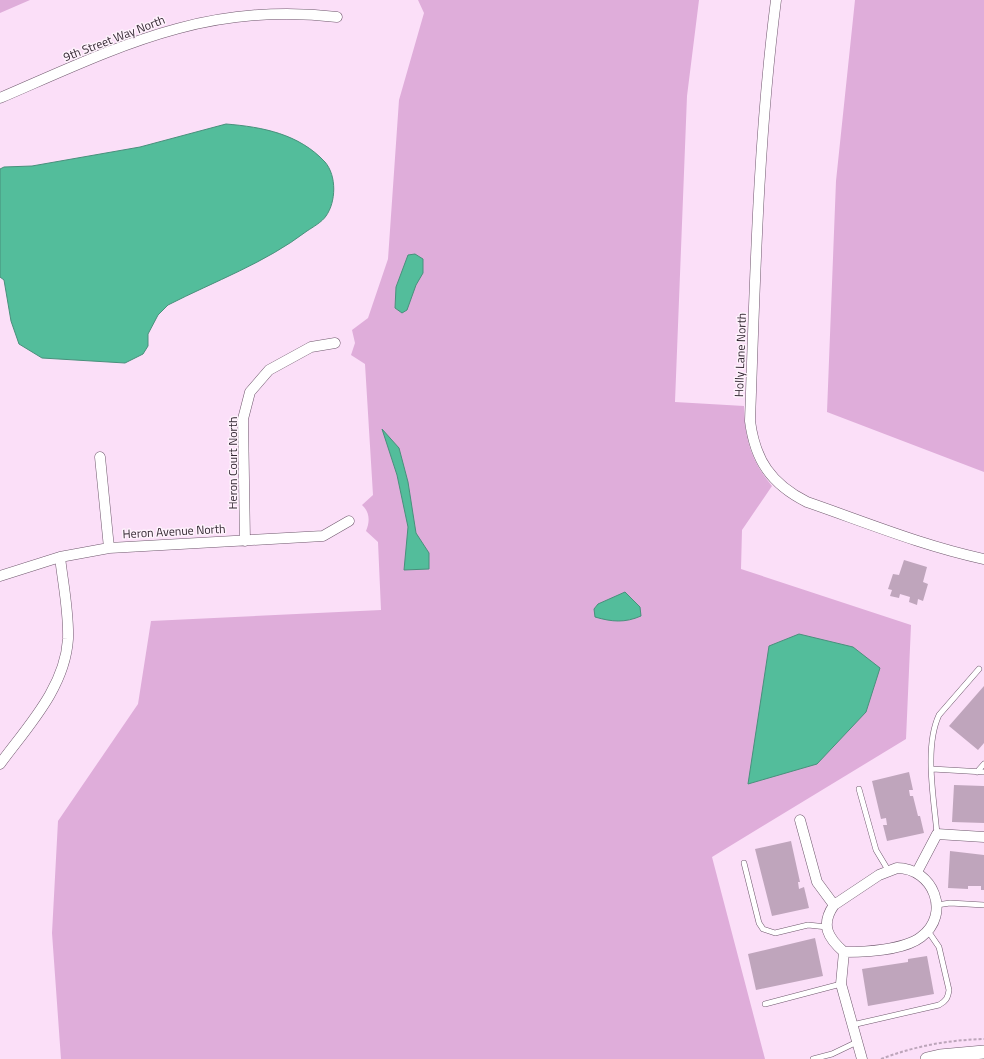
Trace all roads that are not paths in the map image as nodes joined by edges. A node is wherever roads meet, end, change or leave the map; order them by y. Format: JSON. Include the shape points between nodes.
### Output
{"nodes":[{"id":1,"x":776,"y":0,"type":"edge"},
{"id":2,"x":337,"y":17,"type":"dead end"},
{"id":3,"x":0,"y":98,"type":"edge"},
{"id":4,"x":335,"y":343,"type":"dead end"},
{"id":5,"x":100,"y":457,"type":"dead end"},
{"id":6,"x":349,"y":522,"type":"dead end"},
{"id":7,"x":245,"y":541,"type":"junction"},
{"id":8,"x":109,"y":548,"type":"junction"},
{"id":9,"x":60,"y":557,"type":"junction"},
{"id":10,"x":984,"y":559,"type":"edge"},
{"id":11,"x":0,"y":576,"type":"edge"},
{"id":12,"x":979,"y":669,"type":"dead end"},
{"id":13,"x":0,"y":764,"type":"edge"},
{"id":14,"x":984,"y":764,"type":"edge"},
{"id":15,"x":932,"y":769,"type":"junction"},
{"id":16,"x":977,"y":772,"type":"junction"},
{"id":17,"x":984,"y":772,"type":"edge"},
{"id":18,"x":859,"y":789,"type":"dead end"},
{"id":19,"x":800,"y":820,"type":"dead end"},
{"id":20,"x":937,"y":834,"type":"junction"},
{"id":21,"x":984,"y":837,"type":"edge"},
{"id":22,"x":744,"y":864,"type":"dead end"},
{"id":23,"x":888,"y":870,"type":"junction"},
{"id":24,"x":917,"y":872,"type":"junction"},
{"id":25,"x":937,"y":905,"type":"junction"},
{"id":26,"x":984,"y":905,"type":"edge"},
{"id":27,"x":834,"y":906,"type":"junction"},
{"id":28,"x":827,"y":927,"type":"junction"},
{"id":29,"x":928,"y":931,"type":"junction"},
{"id":30,"x":844,"y":952,"type":"junction"},
{"id":31,"x":841,"y":984,"type":"junction"},
{"id":32,"x":765,"y":1004,"type":"dead end"},
{"id":33,"x":852,"y":1026,"type":"junction"},
{"id":34,"x":857,"y":1042,"type":"junction"},
{"id":35,"x":984,"y":1052,"type":"edge"},
{"id":36,"x":813,"y":1059,"type":"edge"},
{"id":37,"x":862,"y":1059,"type":"edge"},
{"id":38,"x":927,"y":1059,"type":"edge"}],
"edges":[{"from":1,"to":10,"type":"street","name":"Holly Lane North","via":[[760,169],[750,421],[752,439],[758,456],[778,484],[807,502],[911,538]]},
{"from":2,"to":3,"type":"street","name":"9th Street Way North","via":[[314,14],[251,14],[193,23],[137,40]]},
{"from":4,"to":7,"type":"street","name":"Heron Court North","via":[[311,347],[269,370],[250,392],[243,419]]},
{"from":5,"to":8,"type":"street"},
{"from":6,"to":7,"type":"street","name":"Heron Avenue North","via":[[323,536]]},
{"from":7,"to":8,"type":"street","name":"Heron Avenue North"},
{"from":8,"to":9,"type":"street","name":"Heron Avenue North"},
{"from":9,"to":11,"type":"street","name":"Heron Avenue North"},
{"from":9,"to":13,"type":"street","via":[[68,622],[65,656],[60,673],[46,701]]},
{"from":12,"to":15,"type":"lane","via":[[935,723]]},
{"from":14,"to":16,"type":"lane"},
{"from":15,"to":16,"type":"lane"},
{"from":15,"to":20,"type":"lane"},
{"from":16,"to":17,"type":"lane"},
{"from":18,"to":23,"type":"lane","via":[[876,850]]},
{"from":19,"to":27,"type":"street","via":[[817,882]]},
{"from":20,"to":21,"type":"street"},
{"from":20,"to":24,"type":"street"},
{"from":22,"to":28,"type":"lane","via":[[759,923],[763,929],[775,933],[808,925]]},
{"from":23,"to":24,"type":"street","via":[[906,868]]},
{"from":23,"to":27,"type":"street"},
{"from":24,"to":25,"type":"street","via":[[928,884]]},
{"from":25,"to":26,"type":"lane","via":[[950,902]]},
{"from":25,"to":29,"type":"street","via":[[935,923]]},
{"from":27,"to":28,"type":"street","via":[[827,919]]},
{"from":28,"to":30,"type":"street","via":[[831,940]]},
{"from":29,"to":30,"type":"street","via":[[920,938],[898,946]]},
{"from":29,"to":33,"type":"lane","via":[[939,947],[949,990],[945,1002]]},
{"from":30,"to":31,"type":"street"},
{"from":31,"to":32,"type":"lane"},
{"from":31,"to":33,"type":"street"},
{"from":33,"to":34,"type":"street"},
{"from":34,"to":36,"type":"lane","via":[[832,1054]]},
{"from":34,"to":37,"type":"street"},
{"from":35,"to":38,"type":"street"}]}
